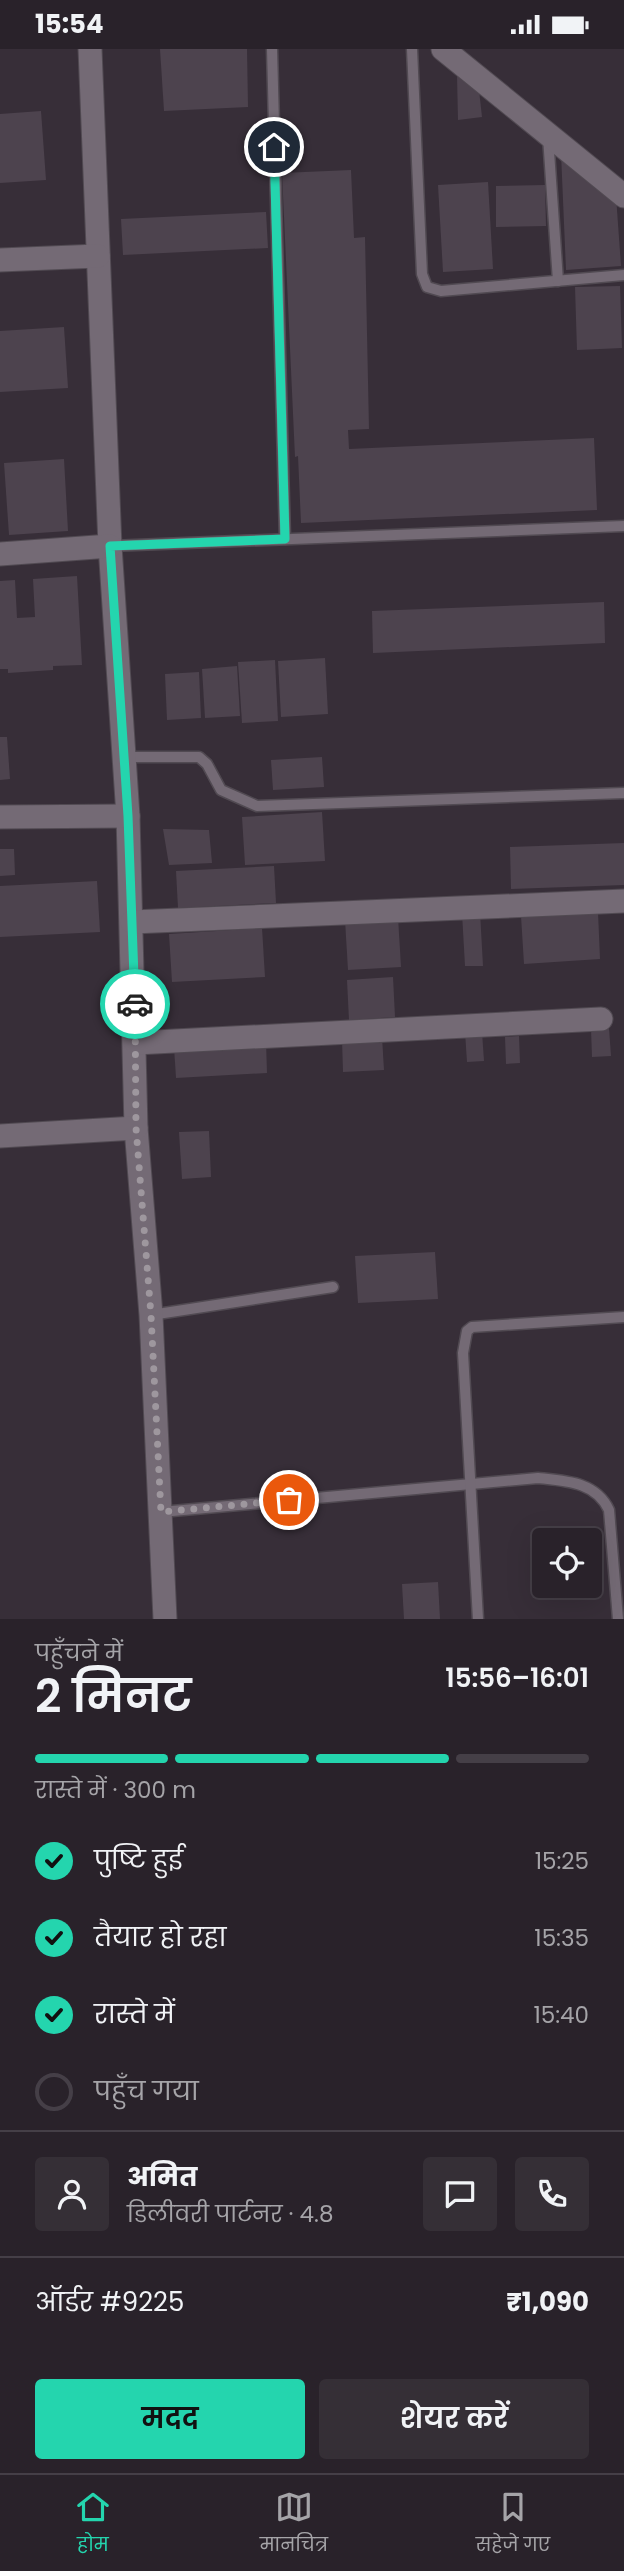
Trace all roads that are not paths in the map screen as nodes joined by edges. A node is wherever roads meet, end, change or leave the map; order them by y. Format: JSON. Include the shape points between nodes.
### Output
{"nodes":[{"id":1,"x":90,"y":49,"type":"edge"},
{"id":2,"x":272,"y":49,"type":"edge"},
{"id":3,"x":412,"y":49,"type":"edge"},
{"id":4,"x":443,"y":49,"type":"edge"},
{"id":5,"x":548,"y":134,"type":"junction"},
{"id":6,"x":624,"y":196,"type":"edge"},
{"id":7,"x":97,"y":255,"type":"junction"},
{"id":8,"x":0,"y":260,"type":"edge"},
{"id":9,"x":624,"y":275,"type":"edge"},
{"id":10,"x":558,"y":281,"type":"junction"},
{"id":11,"x":624,"y":526,"type":"edge"},
{"id":12,"x":285,"y":539,"type":"junction"},
{"id":13,"x":110,"y":546,"type":"junction"},
{"id":14,"x":0,"y":554,"type":"edge"},
{"id":15,"x":123,"y":757,"type":"junction"},
{"id":16,"x":624,"y":793,"type":"edge"},
{"id":17,"x":128,"y":816,"type":"junction"},
{"id":18,"x":0,"y":817,"type":"edge"},
{"id":19,"x":624,"y":901,"type":"edge"},
{"id":20,"x":132,"y":922,"type":"junction"},
{"id":21,"x":601,"y":1019,"type":"dead end"},
{"id":22,"x":136,"y":1043,"type":"junction"},
{"id":23,"x":136,"y":1128,"type":"junction"},
{"id":24,"x":0,"y":1136,"type":"edge"},
{"id":25,"x":332,"y":1287,"type":"dead end"},
{"id":26,"x":151,"y":1315,"type":"junction"},
{"id":27,"x":624,"y":1317,"type":"edge"},
{"id":28,"x":469,"y":1484,"type":"junction"},
{"id":29,"x":161,"y":1512,"type":"junction"},
{"id":30,"x":165,"y":1619,"type":"edge"},
{"id":31,"x":478,"y":1619,"type":"edge"},
{"id":32,"x":618,"y":1619,"type":"edge"}],
"edges":[{"from":1,"to":7,"type":"street"},
{"from":2,"to":12,"type":"lane"},
{"from":3,"to":10,"type":"lane","via":[[422,274],[427,287],[441,291]]},
{"from":4,"to":5,"type":"street"},
{"from":5,"to":6,"type":"street"},
{"from":5,"to":10,"type":"lane"},
{"from":7,"to":8,"type":"street"},
{"from":7,"to":13,"type":"street"},
{"from":9,"to":10,"type":"lane"},
{"from":11,"to":12,"type":"lane"},
{"from":12,"to":13,"type":"lane"},
{"from":13,"to":14,"type":"street"},
{"from":13,"to":15,"type":"street"},
{"from":15,"to":16,"type":"lane","via":[[199,757],[221,790],[257,806]]},
{"from":15,"to":17,"type":"street"},
{"from":17,"to":18,"type":"street"},
{"from":17,"to":20,"type":"street"},
{"from":19,"to":20,"type":"street"},
{"from":20,"to":22,"type":"street"},
{"from":21,"to":22,"type":"street"},
{"from":22,"to":23,"type":"street"},
{"from":23,"to":24,"type":"street"},
{"from":23,"to":26,"type":"street"},
{"from":25,"to":26,"type":"lane"},
{"from":26,"to":29,"type":"street"},
{"from":27,"to":28,"type":"lane","via":[[472,1327],[467,1331],[463,1353]]},
{"from":28,"to":29,"type":"lane"},
{"from":28,"to":31,"type":"lane"},
{"from":28,"to":32,"type":"lane","via":[[538,1478],[568,1481],[603,1496],[612,1526]]},
{"from":29,"to":30,"type":"street"}]}
